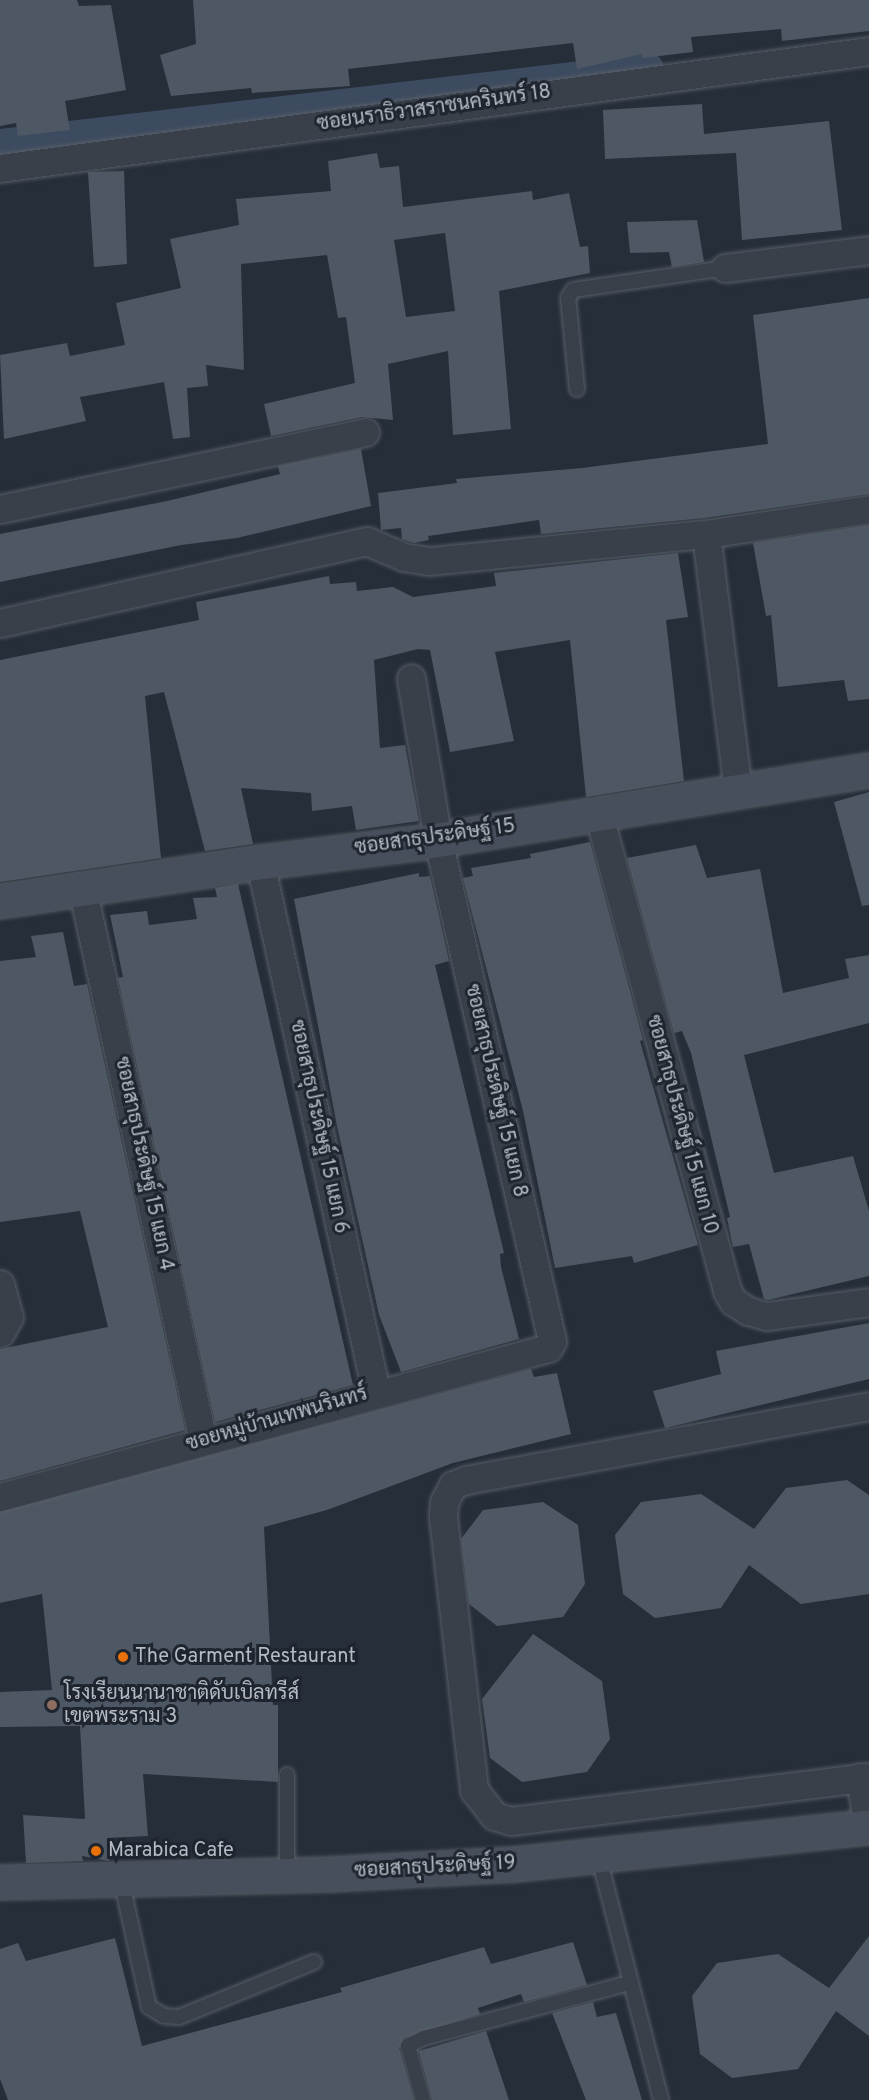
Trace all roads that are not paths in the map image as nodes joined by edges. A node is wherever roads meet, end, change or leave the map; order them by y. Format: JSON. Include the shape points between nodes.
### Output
{"nodes":[{"id":1,"x":869,"y":51,"type":"edge"},
{"id":2,"x":0,"y":168,"type":"edge"},
{"id":3,"x":869,"y":250,"type":"edge"},
{"id":4,"x":725,"y":268,"type":"joint"},
{"id":5,"x":577,"y":389,"type":"dead end"},
{"id":6,"x":365,"y":432,"type":"dead end"},
{"id":7,"x":0,"y":509,"type":"edge"},
{"id":8,"x":869,"y":509,"type":"edge"},
{"id":9,"x":706,"y":534,"type":"junction"},
{"id":10,"x":0,"y":623,"type":"edge"},
{"id":11,"x":411,"y":678,"type":"dead end"},
{"id":12,"x":869,"y":770,"type":"edge"},
{"id":13,"x":738,"y":790,"type":"junction"},
{"id":14,"x":598,"y":812,"type":"junction"},
{"id":15,"x":438,"y":840,"type":"junction"},
{"id":16,"x":260,"y":862,"type":"junction"},
{"id":17,"x":82,"y":887,"type":"junction"},
{"id":18,"x":0,"y":901,"type":"edge"},
{"id":19,"x":0,"y":1284,"type":"edge"},
{"id":20,"x":869,"y":1302,"type":"edge"},
{"id":21,"x":0,"y":1333,"type":"edge"},
{"id":22,"x":552,"y":1341,"type":"joint"},
{"id":23,"x":376,"y":1392,"type":"junction"},
{"id":24,"x":869,"y":1406,"type":"edge"},
{"id":25,"x":203,"y":1441,"type":"junction"},
{"id":26,"x":0,"y":1497,"type":"edge"},
{"id":27,"x":287,"y":1775,"type":"dead end"},
{"id":28,"x":865,"y":1777,"type":"edge"},
{"id":29,"x":868,"y":1827,"type":"edge"},
{"id":30,"x":599,"y":1858,"type":"junction"},
{"id":31,"x":287,"y":1875,"type":"junction"},
{"id":32,"x":121,"y":1879,"type":"junction"},
{"id":33,"x":0,"y":1882,"type":"edge"},
{"id":34,"x":314,"y":1962,"type":"dead end"},
{"id":35,"x":629,"y":1983,"type":"junction"},
{"id":36,"x":423,"y":2100,"type":"edge"},
{"id":37,"x":661,"y":2100,"type":"edge"}],
"edges":[{"from":1,"to":2,"type":"street","name":"ซอยนราธิวาสราชนครินทร์ 18"},
{"from":3,"to":4,"type":"street"},
{"from":4,"to":5,"type":"lane","via":[[573,291],[568,298]]},
{"from":6,"to":7,"type":"street"},
{"from":8,"to":9,"type":"street"},
{"from":9,"to":10,"type":"street","via":[[429,561],[404,557],[366,541]]},
{"from":9,"to":13,"type":"street"},
{"from":11,"to":15,"type":"street","name":"ซอยสาธุประดิษฐ์ 15 แยก 8"},
{"from":12,"to":13,"type":"street","name":"ซอยสาธุประดิษฐ์ 15"},
{"from":13,"to":14,"type":"street","name":"ซอยสาธุประดิษฐ์ 15"},
{"from":14,"to":15,"type":"street","name":"ซอยสาธุประดิษฐ์ 15"},
{"from":14,"to":20,"type":"street","name":"ซอยสาธุประดิษฐ์ 15 แยก 10","via":[[727,1291],[733,1301],[748,1311],[767,1316]]},
{"from":15,"to":16,"type":"street","name":"ซอยสาธุประดิษฐ์ 15"},
{"from":15,"to":22,"type":"street","name":"ซอยสาธุประดิษฐ์ 15 แยก 8"},
{"from":16,"to":17,"type":"street","name":"ซอยสาธุประดิษฐ์ 15"},
{"from":16,"to":23,"type":"street","name":"ซอยสาธุประดิษฐ์ 15 แยก 6"},
{"from":17,"to":18,"type":"street","name":"ซอยสาธุประดิษฐ์ 15"},
{"from":17,"to":25,"type":"street","name":"ซอยสาธุประดิษฐ์ 15 แยก 4"},
{"from":19,"to":21,"type":"street","via":[[9,1317]]},
{"from":22,"to":23,"type":"street","name":"ซอยหมู่บ้านเทพนรินทร์","via":[[548,1348]]},
{"from":23,"to":25,"type":"street","name":"ซอยหมู่บ้านเทพนรินทร์"},
{"from":24,"to":28,"type":"street","via":[[466,1480],[453,1485],[444,1502],[443,1517],[474,1790],[494,1816],[511,1821]]},
{"from":25,"to":26,"type":"street","name":"ซอยหมู่บ้านเทพนรินทร์"},
{"from":27,"to":31,"type":"lane"},
{"from":28,"to":29,"type":"street"},
{"from":29,"to":30,"type":"street","name":"ซอยสาธุประดิษฐ์ 19"},
{"from":30,"to":31,"type":"street","name":"ซอยสาธุประดิษฐ์ 19"},
{"from":30,"to":35,"type":"lane"},
{"from":31,"to":32,"type":"street","name":"ซอยสาธุประดิษฐ์ 19"},
{"from":32,"to":33,"type":"street","name":"ซอยสาธุประดิษฐ์ 19"},
{"from":32,"to":34,"type":"lane","via":[[149,2007],[164,2016],[179,2017]]},
{"from":35,"to":36,"type":"lane","via":[[424,2038],[408,2046]]},
{"from":35,"to":37,"type":"lane"}]}
